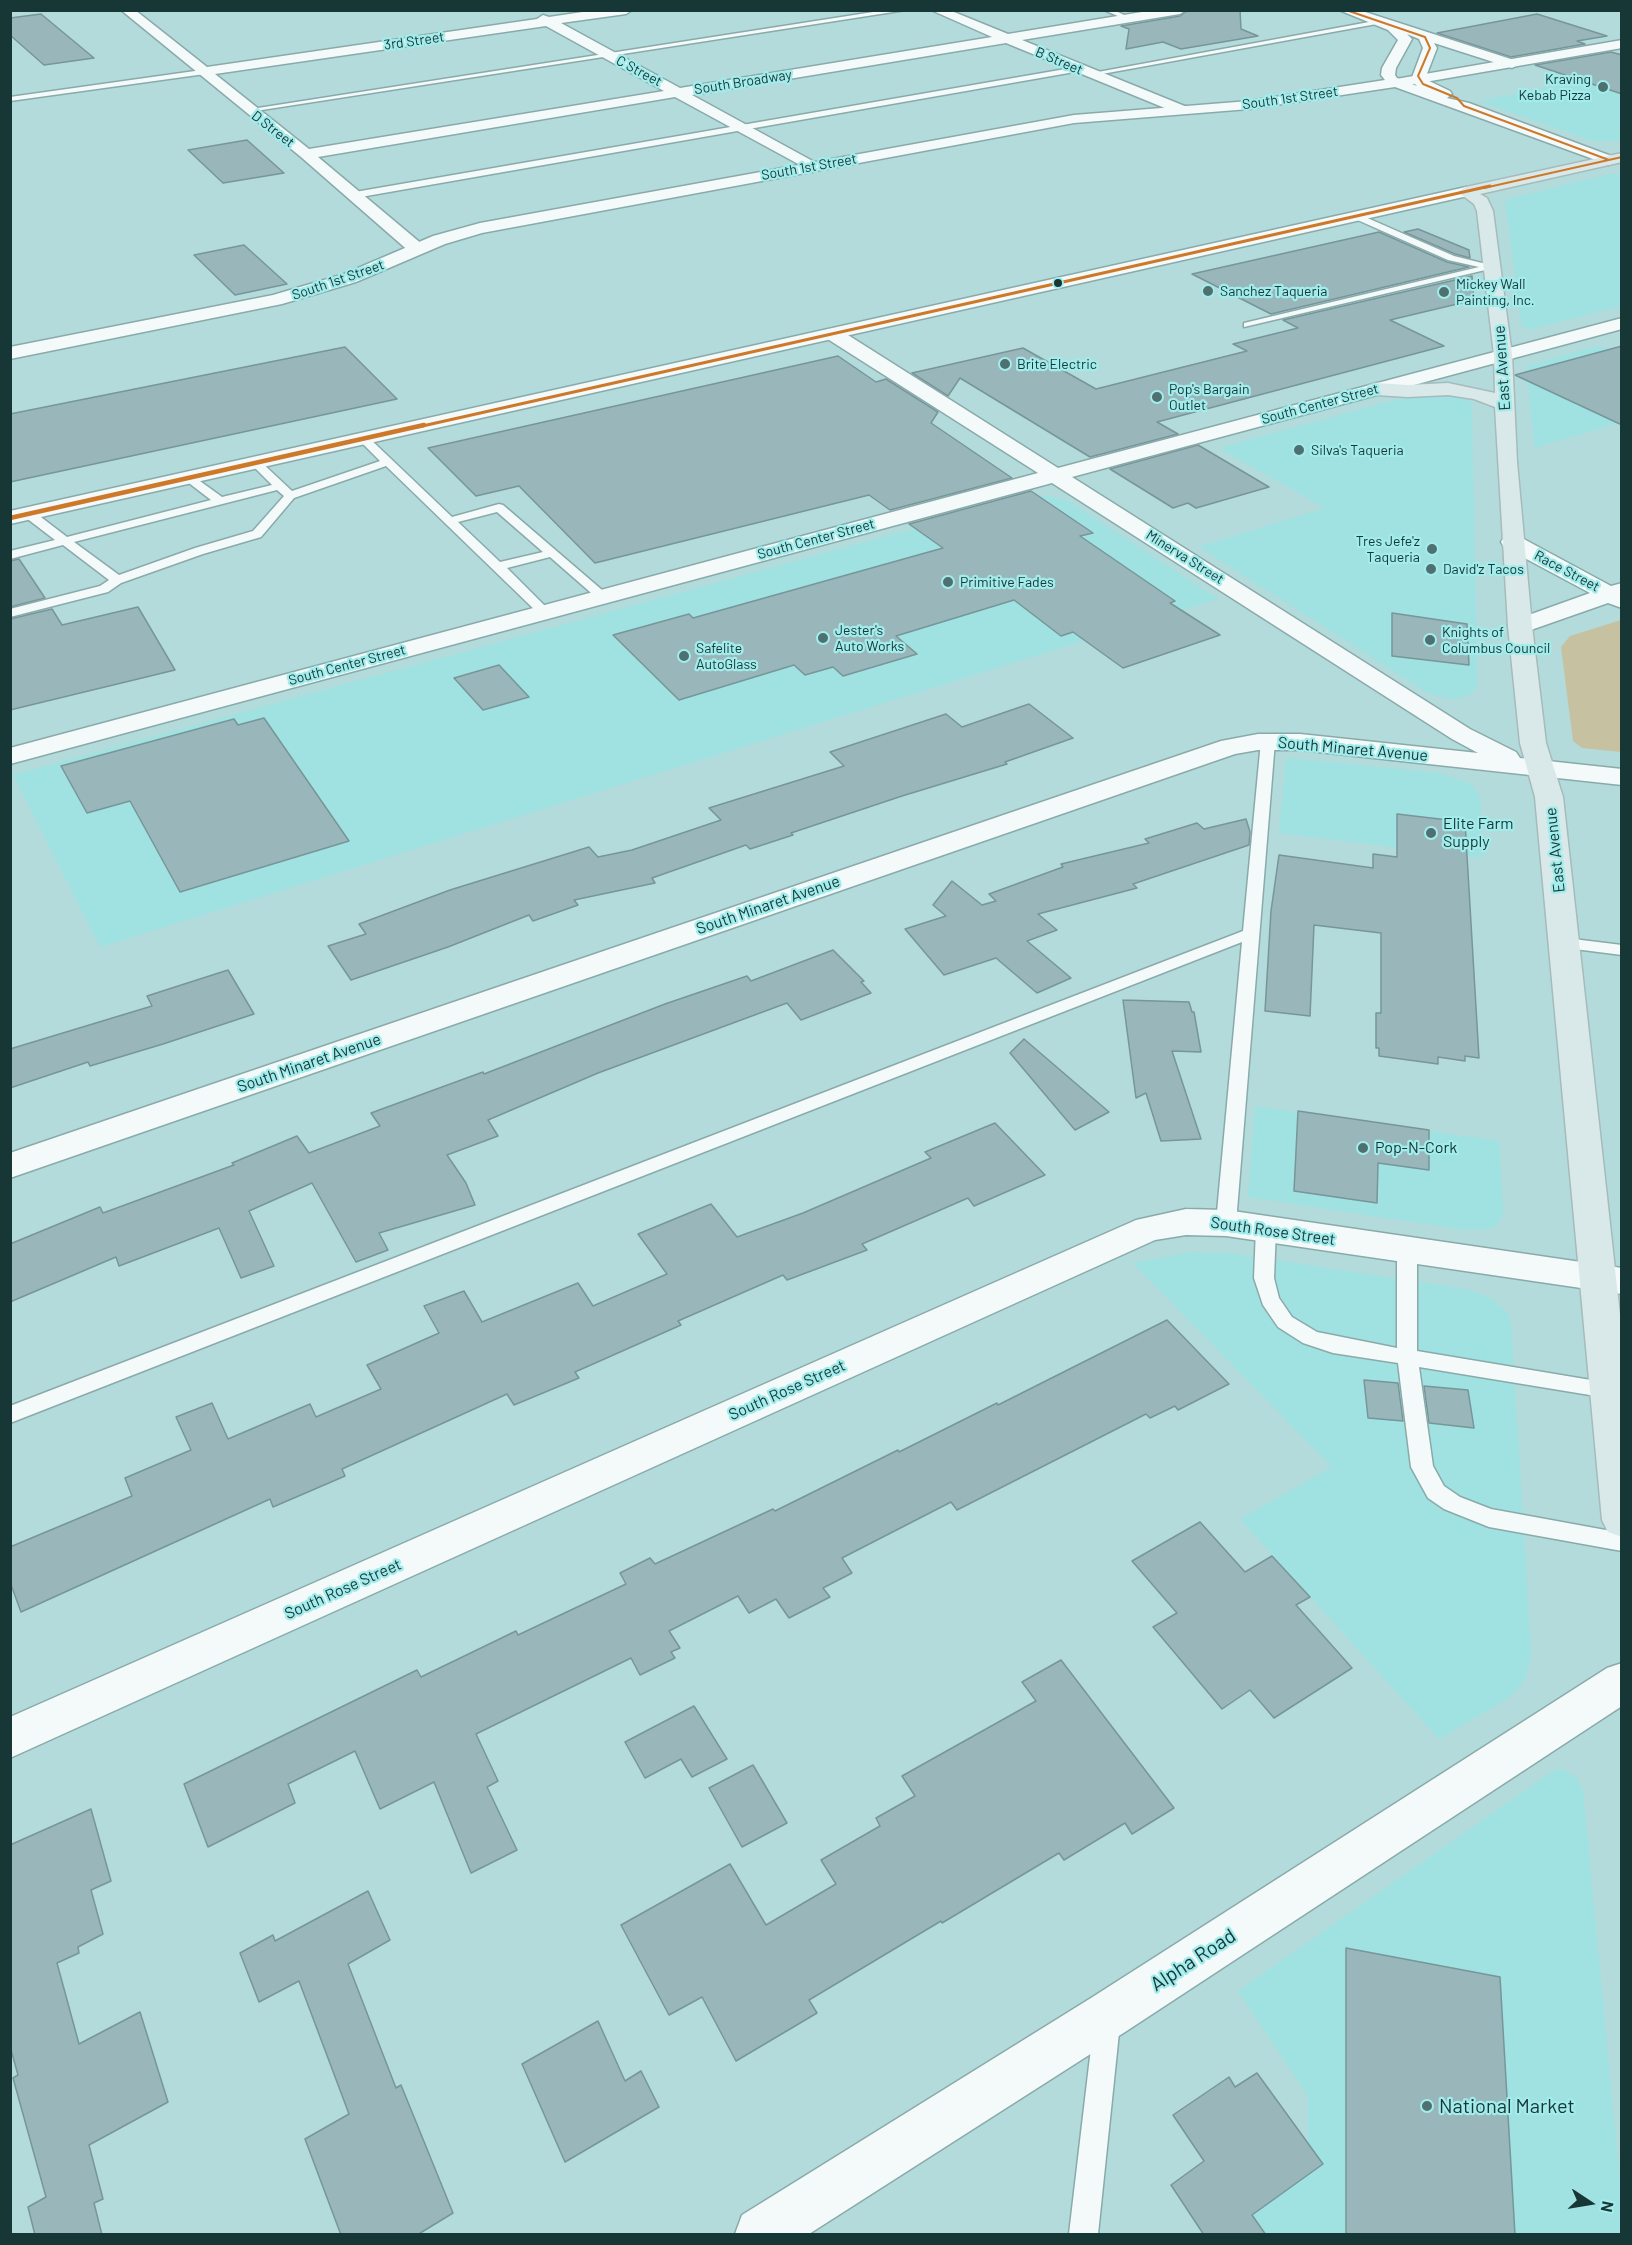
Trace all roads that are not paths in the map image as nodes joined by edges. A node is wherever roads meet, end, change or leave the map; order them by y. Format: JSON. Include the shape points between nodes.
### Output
{"nodes":[{"id":1,"x":127,"y":10,"type":"edge"},
{"id":2,"x":528,"y":10,"type":"edge"},
{"id":3,"x":626,"y":10,"type":"edge"},
{"id":4,"x":903,"y":10,"type":"edge"},
{"id":5,"x":937,"y":10,"type":"edge"},
{"id":6,"x":1107,"y":10,"type":"edge"},
{"id":7,"x":1180,"y":10,"type":"edge"},
{"id":8,"x":1344,"y":10,"type":"edge"},
{"id":9,"x":1129,"y":19,"type":"junction"},
{"id":10,"x":548,"y":22,"type":"junction"},
{"id":11,"x":1392,"y":28,"type":"junction"},
{"id":12,"x":1421,"y":34,"type":"junction"},
{"id":13,"x":1006,"y":39,"type":"junction"},
{"id":14,"x":1622,"y":44,"type":"edge"},
{"id":15,"x":610,"y":55,"type":"junction"},
{"id":16,"x":1426,"y":57,"type":"junction"},
{"id":17,"x":1512,"y":64,"type":"junction"},
{"id":18,"x":1483,"y":70,"type":"junction"},
{"id":19,"x":1084,"y":71,"type":"junction"},
{"id":20,"x":202,"y":72,"type":"junction"},
{"id":21,"x":1419,"y":81,"type":"junction"},
{"id":22,"x":1396,"y":83,"type":"junction"},
{"id":23,"x":680,"y":93,"type":"junction"},
{"id":24,"x":10,"y":99,"type":"edge"},
{"id":25,"x":1464,"y":106,"type":"junction"},
{"id":26,"x":249,"y":110,"type":"junction"},
{"id":27,"x":1182,"y":110,"type":"junction"},
{"id":28,"x":742,"y":128,"type":"junction"},
{"id":29,"x":306,"y":154,"type":"junction"},
{"id":30,"x":1617,"y":160,"type":"edge"},
{"id":31,"x":813,"y":167,"type":"junction"},
{"id":32,"x":1466,"y":192,"type":"junction"},
{"id":33,"x":355,"y":195,"type":"junction"},
{"id":34,"x":1356,"y":216,"type":"junction"},
{"id":35,"x":417,"y":249,"type":"junction"},
{"id":36,"x":1493,"y":267,"type":"junction"},
{"id":37,"x":1622,"y":323,"type":"edge"},
{"id":38,"x":1248,"y":325,"type":"dead end"},
{"id":39,"x":1598,"y":329,"type":"junction"},
{"id":40,"x":833,"y":334,"type":"junction"},
{"id":41,"x":1622,"y":339,"type":"edge"},
{"id":42,"x":10,"y":353,"type":"edge"},
{"id":43,"x":1503,"y":355,"type":"junction"},
{"id":44,"x":1376,"y":389,"type":"junction"},
{"id":45,"x":1505,"y":404,"type":"junction"},
{"id":46,"x":364,"y":439,"type":"junction"},
{"id":47,"x":388,"y":462,"type":"junction"},
{"id":48,"x":256,"y":463,"type":"junction"},
{"id":49,"x":1055,"y":475,"type":"junction"},
{"id":50,"x":189,"y":478,"type":"junction"},
{"id":51,"x":280,"y":486,"type":"junction"},
{"id":52,"x":290,"y":496,"type":"junction"},
{"id":53,"x":220,"y":501,"type":"junction"},
{"id":54,"x":20,"y":516,"type":"edge"},
{"id":55,"x":450,"y":521,"type":"junction"},
{"id":56,"x":64,"y":541,"type":"junction"},
{"id":57,"x":1512,"y":542,"type":"junction"},
{"id":58,"x":552,"y":553,"type":"junction"},
{"id":59,"x":10,"y":555,"type":"edge"},
{"id":60,"x":497,"y":567,"type":"junction"},
{"id":61,"x":117,"y":580,"type":"junction"},
{"id":62,"x":1618,"y":595,"type":"edge"},
{"id":63,"x":603,"y":596,"type":"junction"},
{"id":64,"x":544,"y":612,"type":"junction"},
{"id":65,"x":10,"y":613,"type":"edge"},
{"id":66,"x":1520,"y":626,"type":"junction"},
{"id":67,"x":1268,"y":741,"type":"junction"},
{"id":68,"x":1457,"y":746,"type":"junction"},
{"id":69,"x":10,"y":756,"type":"edge"},
{"id":70,"x":1542,"y":768,"type":"junction"},
{"id":71,"x":1622,"y":777,"type":"edge"},
{"id":72,"x":1251,"y":933,"type":"junction"},
{"id":73,"x":1565,"y":943,"type":"junction"},
{"id":74,"x":1622,"y":950,"type":"edge"},
{"id":75,"x":10,"y":1166,"type":"edge"},
{"id":76,"x":1226,"y":1223,"type":"junction"},
{"id":77,"x":1266,"y":1229,"type":"junction"},
{"id":78,"x":1407,"y":1250,"type":"junction"},
{"id":79,"x":1610,"y":1279,"type":"edge"},
{"id":80,"x":1407,"y":1357,"type":"junction"},
{"id":81,"x":1608,"y":1390,"type":"junction"},
{"id":82,"x":10,"y":1414,"type":"edge"},
{"id":83,"x":1622,"y":1520,"type":"edge"},
{"id":84,"x":1622,"y":1542,"type":"edge"},
{"id":85,"x":1622,"y":1682,"type":"edge"},
{"id":86,"x":10,"y":1738,"type":"edge"},
{"id":87,"x":1108,"y":2015,"type":"junction"},
{"id":88,"x":761,"y":2235,"type":"edge"},
{"id":89,"x":1083,"y":2235,"type":"edge"}],
"edges":[{"from":1,"to":20,"type":"street","name":"D Street"},
{"from":2,"to":10,"type":"street","name":"C Street"},
{"from":3,"to":10,"type":"street","name":"3rd Street"},
{"from":4,"to":15,"type":"lane"},
{"from":5,"to":13,"type":"street","name":"B Street"},
{"from":6,"to":9,"type":"lane"},
{"from":7,"to":9,"type":"street","name":"South Broadway"},
{"from":8,"to":11,"type":"street"},
{"from":9,"to":13,"type":"street","name":"South Broadway"},
{"from":10,"to":15,"type":"street","name":"C Street"},
{"from":10,"to":20,"type":"street","name":"3rd Street"},
{"from":11,"to":12,"type":"street"},
{"from":11,"to":16,"type":"street","via":[[1414,40],[1418,45],[1416,52]]},
{"from":11,"to":19,"type":"lane"},
{"from":11,"to":22,"type":"street","via":[[1405,39],[1388,72],[1389,79]]},
{"from":12,"to":16,"type":"street","via":[[1430,45]]},
{"from":12,"to":17,"type":"street"},
{"from":13,"to":19,"type":"street","name":"B Street"},
{"from":13,"to":23,"type":"street","name":"South Broadway"},
{"from":14,"to":17,"type":"street","name":"South 1st Street"},
{"from":15,"to":23,"type":"street","name":"C Street"},
{"from":15,"to":26,"type":"lane"},
{"from":16,"to":18,"type":"street"},
{"from":16,"to":21,"type":"street"},
{"from":17,"to":18,"type":"street","name":"South 1st Street"},
{"from":18,"to":21,"type":"street","name":"South 1st Street"},
{"from":19,"to":27,"type":"street","name":"B Street"},
{"from":19,"to":28,"type":"lane"},
{"from":20,"to":24,"type":"lane"},
{"from":20,"to":26,"type":"street","name":"D Street"},
{"from":21,"to":22,"type":"street","name":"South 1st Street"},
{"from":21,"to":25,"type":"street","via":[[1457,98]]},
{"from":22,"to":25,"type":"street"},
{"from":22,"to":27,"type":"street","name":"South 1st Street","via":[[1249,105]]},
{"from":23,"to":28,"type":"street","name":"C Street"},
{"from":23,"to":29,"type":"street","name":"South Broadway"},
{"from":25,"to":30,"type":"street"},
{"from":26,"to":29,"type":"street","name":"D Street"},
{"from":27,"to":31,"type":"street","name":"South 1st Street","via":[[1074,119]]},
{"from":28,"to":31,"type":"street","name":"C Street"},
{"from":28,"to":33,"type":"lane"},
{"from":29,"to":33,"type":"street","name":"D Street"},
{"from":30,"to":32,"type":"main road"},
{"from":31,"to":35,"type":"street","name":"South 1st Street","via":[[480,228]]},
{"from":32,"to":34,"type":"street"},
{"from":32,"to":36,"type":"main road","name":"East Avenue","via":[[1484,205]]},
{"from":33,"to":35,"type":"street","name":"D Street"},
{"from":34,"to":36,"type":"lane","via":[[1451,258]]},
{"from":34,"to":40,"type":"street"},
{"from":35,"to":42,"type":"street","name":"South 1st Street","via":[[350,278],[276,300]]},
{"from":36,"to":38,"type":"lane"},
{"from":36,"to":43,"type":"main road","name":"East Avenue"},
{"from":37,"to":39,"type":"street","name":"South Center Street"},
{"from":39,"to":41,"type":"street"},
{"from":39,"to":43,"type":"street","name":"South Center Street"},
{"from":40,"to":46,"type":"street"},
{"from":40,"to":49,"type":"street","name":"Minerva Street"},
{"from":43,"to":44,"type":"street","name":"South Center Street"},
{"from":43,"to":45,"type":"main road","name":"East Avenue"},
{"from":44,"to":45,"type":"main road","via":[[1448,388]]},
{"from":44,"to":49,"type":"street","name":"South Center Street"},
{"from":45,"to":57,"type":"main road","name":"East Avenue"},
{"from":46,"to":47,"type":"lane"},
{"from":46,"to":48,"type":"street"},
{"from":47,"to":52,"type":"lane"},
{"from":47,"to":55,"type":"lane"},
{"from":48,"to":50,"type":"street"},
{"from":48,"to":51,"type":"lane"},
{"from":49,"to":63,"type":"street","name":"South Center Street"},
{"from":49,"to":68,"type":"street","name":"Minerva Street"},
{"from":50,"to":53,"type":"lane"},
{"from":50,"to":54,"type":"street"},
{"from":51,"to":52,"type":"lane"},
{"from":51,"to":53,"type":"lane"},
{"from":52,"to":61,"type":"lane","via":[[257,534]]},
{"from":53,"to":56,"type":"lane"},
{"from":54,"to":56,"type":"lane"},
{"from":55,"to":58,"type":"lane","via":[[499,508]]},
{"from":55,"to":60,"type":"lane"},
{"from":56,"to":59,"type":"lane"},
{"from":56,"to":61,"type":"lane"},
{"from":57,"to":62,"type":"street","name":"Race Street"},
{"from":57,"to":66,"type":"main road","name":"East Avenue"},
{"from":58,"to":60,"type":"lane"},
{"from":58,"to":63,"type":"lane"},
{"from":60,"to":64,"type":"lane"},
{"from":61,"to":65,"type":"lane","via":[[104,590]]},
{"from":62,"to":66,"type":"street"},
{"from":63,"to":64,"type":"street","name":"South Center Street"},
{"from":64,"to":69,"type":"street","name":"South Center Street"},
{"from":66,"to":70,"type":"main road","name":"East Avenue","via":[[1533,743]]},
{"from":67,"to":68,"type":"street","name":"South Minaret Avenue"},
{"from":67,"to":72,"type":"lane"},
{"from":67,"to":75,"type":"street","name":"South Minaret Avenue","via":[[1211,753]]},
{"from":68,"to":70,"type":"street","name":"South Minaret Avenue"},
{"from":70,"to":71,"type":"street","name":"South Minaret Avenue"},
{"from":70,"to":73,"type":"main road","name":"East Avenue","via":[[1549,797]]},
{"from":72,"to":76,"type":"lane"},
{"from":72,"to":82,"type":"lane"},
{"from":73,"to":74,"type":"lane"},
{"from":73,"to":79,"type":"main road","name":"East Avenue"},
{"from":76,"to":77,"type":"street","name":"South Rose Street"},
{"from":76,"to":86,"type":"street","name":"South Rose Street","via":[[1176,1223],[1126,1238]]},
{"from":77,"to":78,"type":"street","name":"South Rose Street"},
{"from":77,"to":80,"type":"lane","via":[[1265,1285],[1285,1322],[1321,1341]]},
{"from":78,"to":79,"type":"street","name":"South Rose Street"},
{"from":78,"to":80,"type":"lane"},
{"from":79,"to":81,"type":"main road","name":"East Avenue"},
{"from":80,"to":81,"type":"lane"},
{"from":80,"to":84,"type":"lane","via":[[1422,1467],[1436,1492],[1489,1518]]},
{"from":81,"to":83,"type":"main road","name":"East Avenue"},
{"from":85,"to":87,"type":"street","name":"Alpha Road"},
{"from":87,"to":88,"type":"street","name":"Alpha Road"},
{"from":87,"to":89,"type":"lane"}]}
